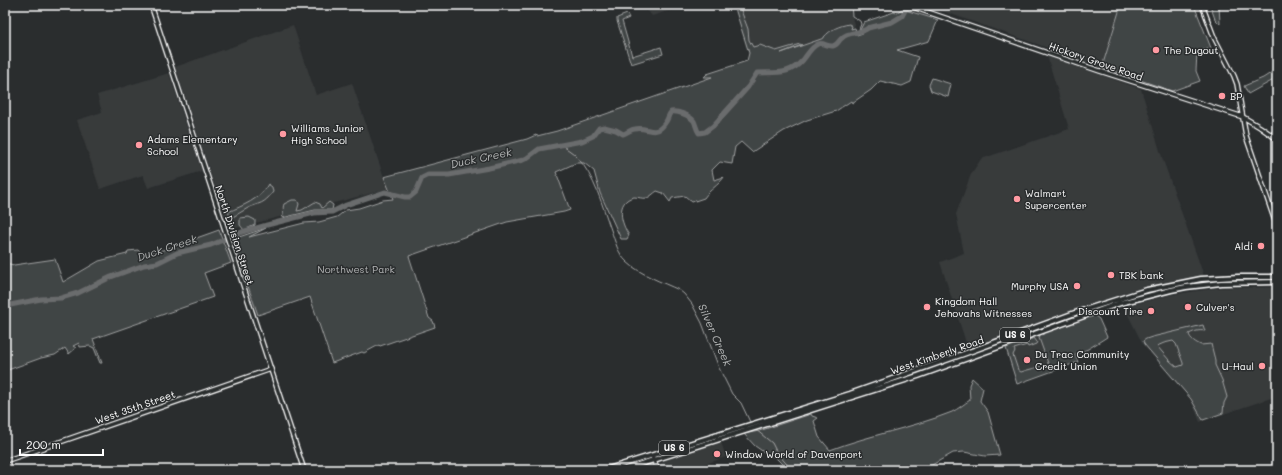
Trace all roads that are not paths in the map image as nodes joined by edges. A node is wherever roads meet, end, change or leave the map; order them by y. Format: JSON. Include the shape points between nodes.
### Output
{"nodes":[{"id":1,"x":151,"y":5,"type":"edge"},
{"id":2,"x":907,"y":5,"type":"edge"},
{"id":3,"x":1202,"y":5,"type":"edge"},
{"id":4,"x":1242,"y":118,"type":"junction"},
{"id":5,"x":1277,"y":139,"type":"edge"},
{"id":6,"x":1276,"y":225,"type":"edge"},
{"id":7,"x":1277,"y":236,"type":"edge"},
{"id":8,"x":1277,"y":277,"type":"edge"},
{"id":9,"x":1190,"y":281,"type":"junction"},
{"id":10,"x":1277,"y":282,"type":"edge"},
{"id":11,"x":1160,"y":292,"type":"junction"},
{"id":12,"x":1097,"y":305,"type":"junction"},
{"id":13,"x":1099,"y":310,"type":"junction"},
{"id":14,"x":271,"y":369,"type":"junction"},
{"id":15,"x":653,"y":458,"type":"junction"},
{"id":16,"x":5,"y":461,"type":"edge"},
{"id":17,"x":304,"y":470,"type":"edge"},
{"id":18,"x":605,"y":470,"type":"edge"},
{"id":19,"x":622,"y":470,"type":"edge"},
{"id":20,"x":658,"y":470,"type":"edge"}],
"edges":[{"from":1,"to":14,"type":"main road","name":"North Division Street"},
{"from":2,"to":4,"type":"main road","name":"Hickory Grove Road"},
{"from":3,"to":4,"type":"main road","via":[[1214,37],[1234,76]]},
{"from":4,"to":5,"type":"main road","name":"Hickory Grove Road"},
{"from":4,"to":6,"type":"main road"},
{"from":6,"to":7,"type":"main road"},
{"from":8,"to":9,"type":"main road","name":"West Kimberly Road","number":"US 6","via":[[1238,276]]},
{"from":9,"to":11,"type":"main road","via":[[1163,288]]},
{"from":9,"to":12,"type":"main road","name":"West Kimberly Road","number":"US 6","via":[[1146,290]]},
{"from":10,"to":11,"type":"main road","name":"West Kimberly Road","number":"US 6","via":[[1221,282]]},
{"from":11,"to":13,"type":"main road","name":"West Kimberly Road","number":"US 6"},
{"from":12,"to":13,"type":"main road"},
{"from":12,"to":15,"type":"main road","name":"West Kimberly Road","number":"US 6","via":[[858,391],[743,426]]},
{"from":13,"to":15,"type":"main road","name":"West Kimberly Road","number":"US 6","via":[[918,376]]},
{"from":14,"to":16,"type":"main road","name":"West 35th Street"},
{"from":14,"to":17,"type":"main road","name":"North Division Street"},
{"from":15,"to":18,"type":"main road","name":"West Kimberly Road","number":"US 6"},
{"from":15,"to":19,"type":"main road","name":"West Kimberly Road","number":"US 6"},
{"from":15,"to":20,"type":"main road"}]}
